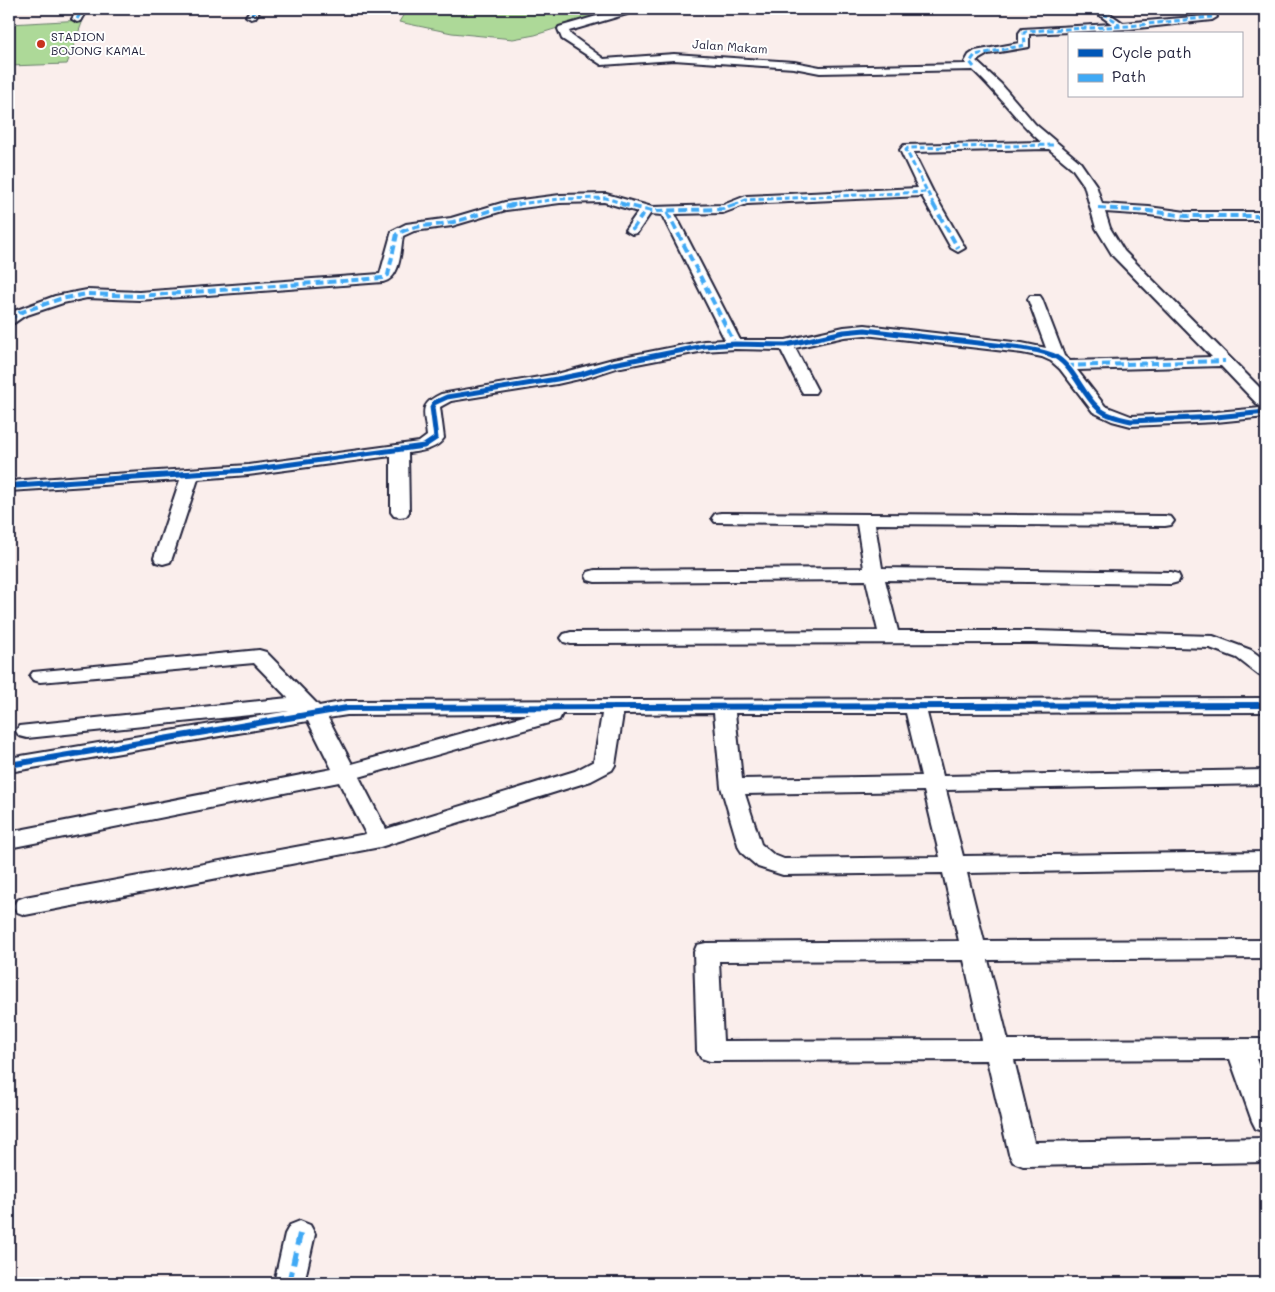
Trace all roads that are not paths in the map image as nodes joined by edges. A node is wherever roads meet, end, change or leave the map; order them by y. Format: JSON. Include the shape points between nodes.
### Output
{"nodes":[{"id":1,"x":83,"y":9,"type":"edge"},
{"id":2,"x":627,"y":9,"type":"edge"},
{"id":3,"x":1096,"y":9,"type":"edge"},
{"id":4,"x":1212,"y":17,"type":"dead end"},
{"id":5,"x":78,"y":19,"type":"dead end"},
{"id":6,"x":1117,"y":26,"type":"junction"},
{"id":7,"x":974,"y":67,"type":"junction"},
{"id":8,"x":1053,"y":145,"type":"junction"},
{"id":9,"x":926,"y":192,"type":"junction"},
{"id":10,"x":1098,"y":208,"type":"junction"},
{"id":11,"x":646,"y":210,"type":"junction"},
{"id":12,"x":667,"y":212,"type":"junction"},
{"id":13,"x":1266,"y":216,"type":"edge"},
{"id":14,"x":632,"y":230,"type":"dead end"},
{"id":15,"x":958,"y":248,"type":"dead end"},
{"id":16,"x":1035,"y":299,"type":"dead end"},
{"id":17,"x":9,"y":320,"type":"edge"},
{"id":18,"x":735,"y":344,"type":"junction"},
{"id":19,"x":786,"y":345,"type":"junction"},
{"id":20,"x":1225,"y":361,"type":"junction"},
{"id":21,"x":1062,"y":362,"type":"junction"},
{"id":22,"x":809,"y":390,"type":"dead end"},
{"id":23,"x":1263,"y":396,"type":"edge"},
{"id":24,"x":1266,"y":412,"type":"edge"},
{"id":25,"x":399,"y":450,"type":"junction"},
{"id":26,"x":190,"y":475,"type":"junction"},
{"id":27,"x":9,"y":486,"type":"edge"},
{"id":28,"x":400,"y":512,"type":"dead end"},
{"id":29,"x":721,"y":518,"type":"dead end"},
{"id":30,"x":865,"y":520,"type":"junction"},
{"id":31,"x":1165,"y":521,"type":"dead end"},
{"id":32,"x":163,"y":558,"type":"dead end"},
{"id":33,"x":874,"y":574,"type":"junction"},
{"id":34,"x":595,"y":576,"type":"dead end"},
{"id":35,"x":1171,"y":578,"type":"dead end"},
{"id":36,"x":889,"y":637,"type":"junction"},
{"id":37,"x":572,"y":638,"type":"dead end"},
{"id":38,"x":1266,"y":671,"type":"edge"},
{"id":39,"x":40,"y":676,"type":"dead end"},
{"id":40,"x":1266,"y":705,"type":"edge"},
{"id":41,"x":915,"y":706,"type":"junction"},
{"id":42,"x":724,"y":707,"type":"junction"},
{"id":43,"x":309,"y":708,"type":"junction"},
{"id":44,"x":577,"y":708,"type":"junction"},
{"id":45,"x":613,"y":708,"type":"junction"},
{"id":46,"x":27,"y":731,"type":"dead end"},
{"id":47,"x":9,"y":766,"type":"edge"},
{"id":48,"x":347,"y":774,"type":"junction"},
{"id":49,"x":1266,"y":777,"type":"edge"},
{"id":50,"x":934,"y":783,"type":"junction"},
{"id":51,"x":732,"y":787,"type":"junction"},
{"id":52,"x":380,"y":839,"type":"junction"},
{"id":53,"x":9,"y":840,"type":"edge"},
{"id":54,"x":1266,"y":860,"type":"edge"},
{"id":55,"x":953,"y":864,"type":"junction"},
{"id":56,"x":25,"y":906,"type":"dead end"},
{"id":57,"x":1266,"y":949,"type":"edge"},
{"id":58,"x":974,"y":951,"type":"junction"},
{"id":59,"x":1238,"y":1048,"type":"junction"},
{"id":60,"x":1266,"y":1049,"type":"edge"},
{"id":61,"x":998,"y":1050,"type":"junction"},
{"id":62,"x":1266,"y":1121,"type":"edge"},
{"id":63,"x":1266,"y":1150,"type":"edge"},
{"id":64,"x":300,"y":1234,"type":"dead end"},
{"id":65,"x":289,"y":1283,"type":"edge"}],
"edges":[{"from":1,"to":5,"type":"street"},
{"from":2,"to":7,"type":"street","name":"Jalan Makam","via":[[563,29],[566,37],[602,62],[674,57],[794,65],[820,70]]},
{"from":3,"to":6,"type":"street","via":[[1117,22]]},
{"from":4,"to":6,"type":"street"},
{"from":6,"to":7,"type":"street","via":[[1026,30],[1025,44],[975,55],[970,62]]},
{"from":7,"to":8,"type":"street","via":[[996,86],[1031,127]]},
{"from":8,"to":9,"type":"street","via":[[908,148],[906,150]]},
{"from":8,"to":10,"type":"street","via":[[1076,165],[1090,185]]},
{"from":9,"to":12,"type":"street","via":[[746,200],[731,208]]},
{"from":9,"to":15,"type":"street"},
{"from":10,"to":13,"type":"street","via":[[1186,216]]},
{"from":10,"to":20,"type":"street","via":[[1104,228],[1118,253]]},
{"from":11,"to":12,"type":"street"},
{"from":11,"to":14,"type":"street"},
{"from":11,"to":17,"type":"street","via":[[600,197],[505,206],[452,222],[400,231],[388,275],[383,278],[139,296],[87,294],[60,299],[19,313]]},
{"from":12,"to":18,"type":"street"},
{"from":16,"to":21,"type":"street"},
{"from":18,"to":19,"type":"street"},
{"from":18,"to":25,"type":"street","via":[[704,346],[557,379],[447,397],[432,407],[436,438],[424,446]]},
{"from":19,"to":21,"type":"street","via":[[865,330],[1036,350]]},
{"from":19,"to":22,"type":"street"},
{"from":20,"to":21,"type":"street"},
{"from":20,"to":23,"type":"street"},
{"from":21,"to":24,"type":"street","via":[[1099,409],[1118,418],[1143,422]]},
{"from":25,"to":26,"type":"street"},
{"from":25,"to":28,"type":"street"},
{"from":26,"to":27,"type":"street"},
{"from":26,"to":32,"type":"street"},
{"from":29,"to":30,"type":"street"},
{"from":30,"to":31,"type":"street"},
{"from":30,"to":33,"type":"street"},
{"from":33,"to":34,"type":"street"},
{"from":33,"to":35,"type":"street"},
{"from":33,"to":36,"type":"street"},
{"from":36,"to":37,"type":"street"},
{"from":36,"to":38,"type":"street","via":[[1212,642],[1244,654]]},
{"from":39,"to":43,"type":"street","via":[[259,656]]},
{"from":40,"to":41,"type":"street"},
{"from":41,"to":42,"type":"street"},
{"from":41,"to":50,"type":"street"},
{"from":42,"to":45,"type":"street"},
{"from":42,"to":51,"type":"street"},
{"from":43,"to":44,"type":"street"},
{"from":43,"to":46,"type":"street"},
{"from":43,"to":47,"type":"street"},
{"from":43,"to":48,"type":"street"},
{"from":44,"to":45,"type":"street"},
{"from":44,"to":48,"type":"street"},
{"from":45,"to":52,"type":"street","via":[[604,764],[583,776]]},
{"from":48,"to":52,"type":"street"},
{"from":48,"to":53,"type":"street"},
{"from":49,"to":50,"type":"street"},
{"from":50,"to":51,"type":"street"},
{"from":50,"to":55,"type":"street"},
{"from":51,"to":55,"type":"street","via":[[751,848],[766,861],[784,866]]},
{"from":52,"to":56,"type":"street"},
{"from":54,"to":55,"type":"street"},
{"from":55,"to":58,"type":"street"},
{"from":57,"to":58,"type":"street"},
{"from":58,"to":61,"type":"street"},
{"from":58,"to":61,"type":"street","via":[[706,952],[710,1051]]},
{"from":59,"to":60,"type":"street"},
{"from":59,"to":61,"type":"street"},
{"from":59,"to":62,"type":"street"},
{"from":61,"to":63,"type":"street","via":[[1022,1154]]},
{"from":64,"to":65,"type":"street"}]}
